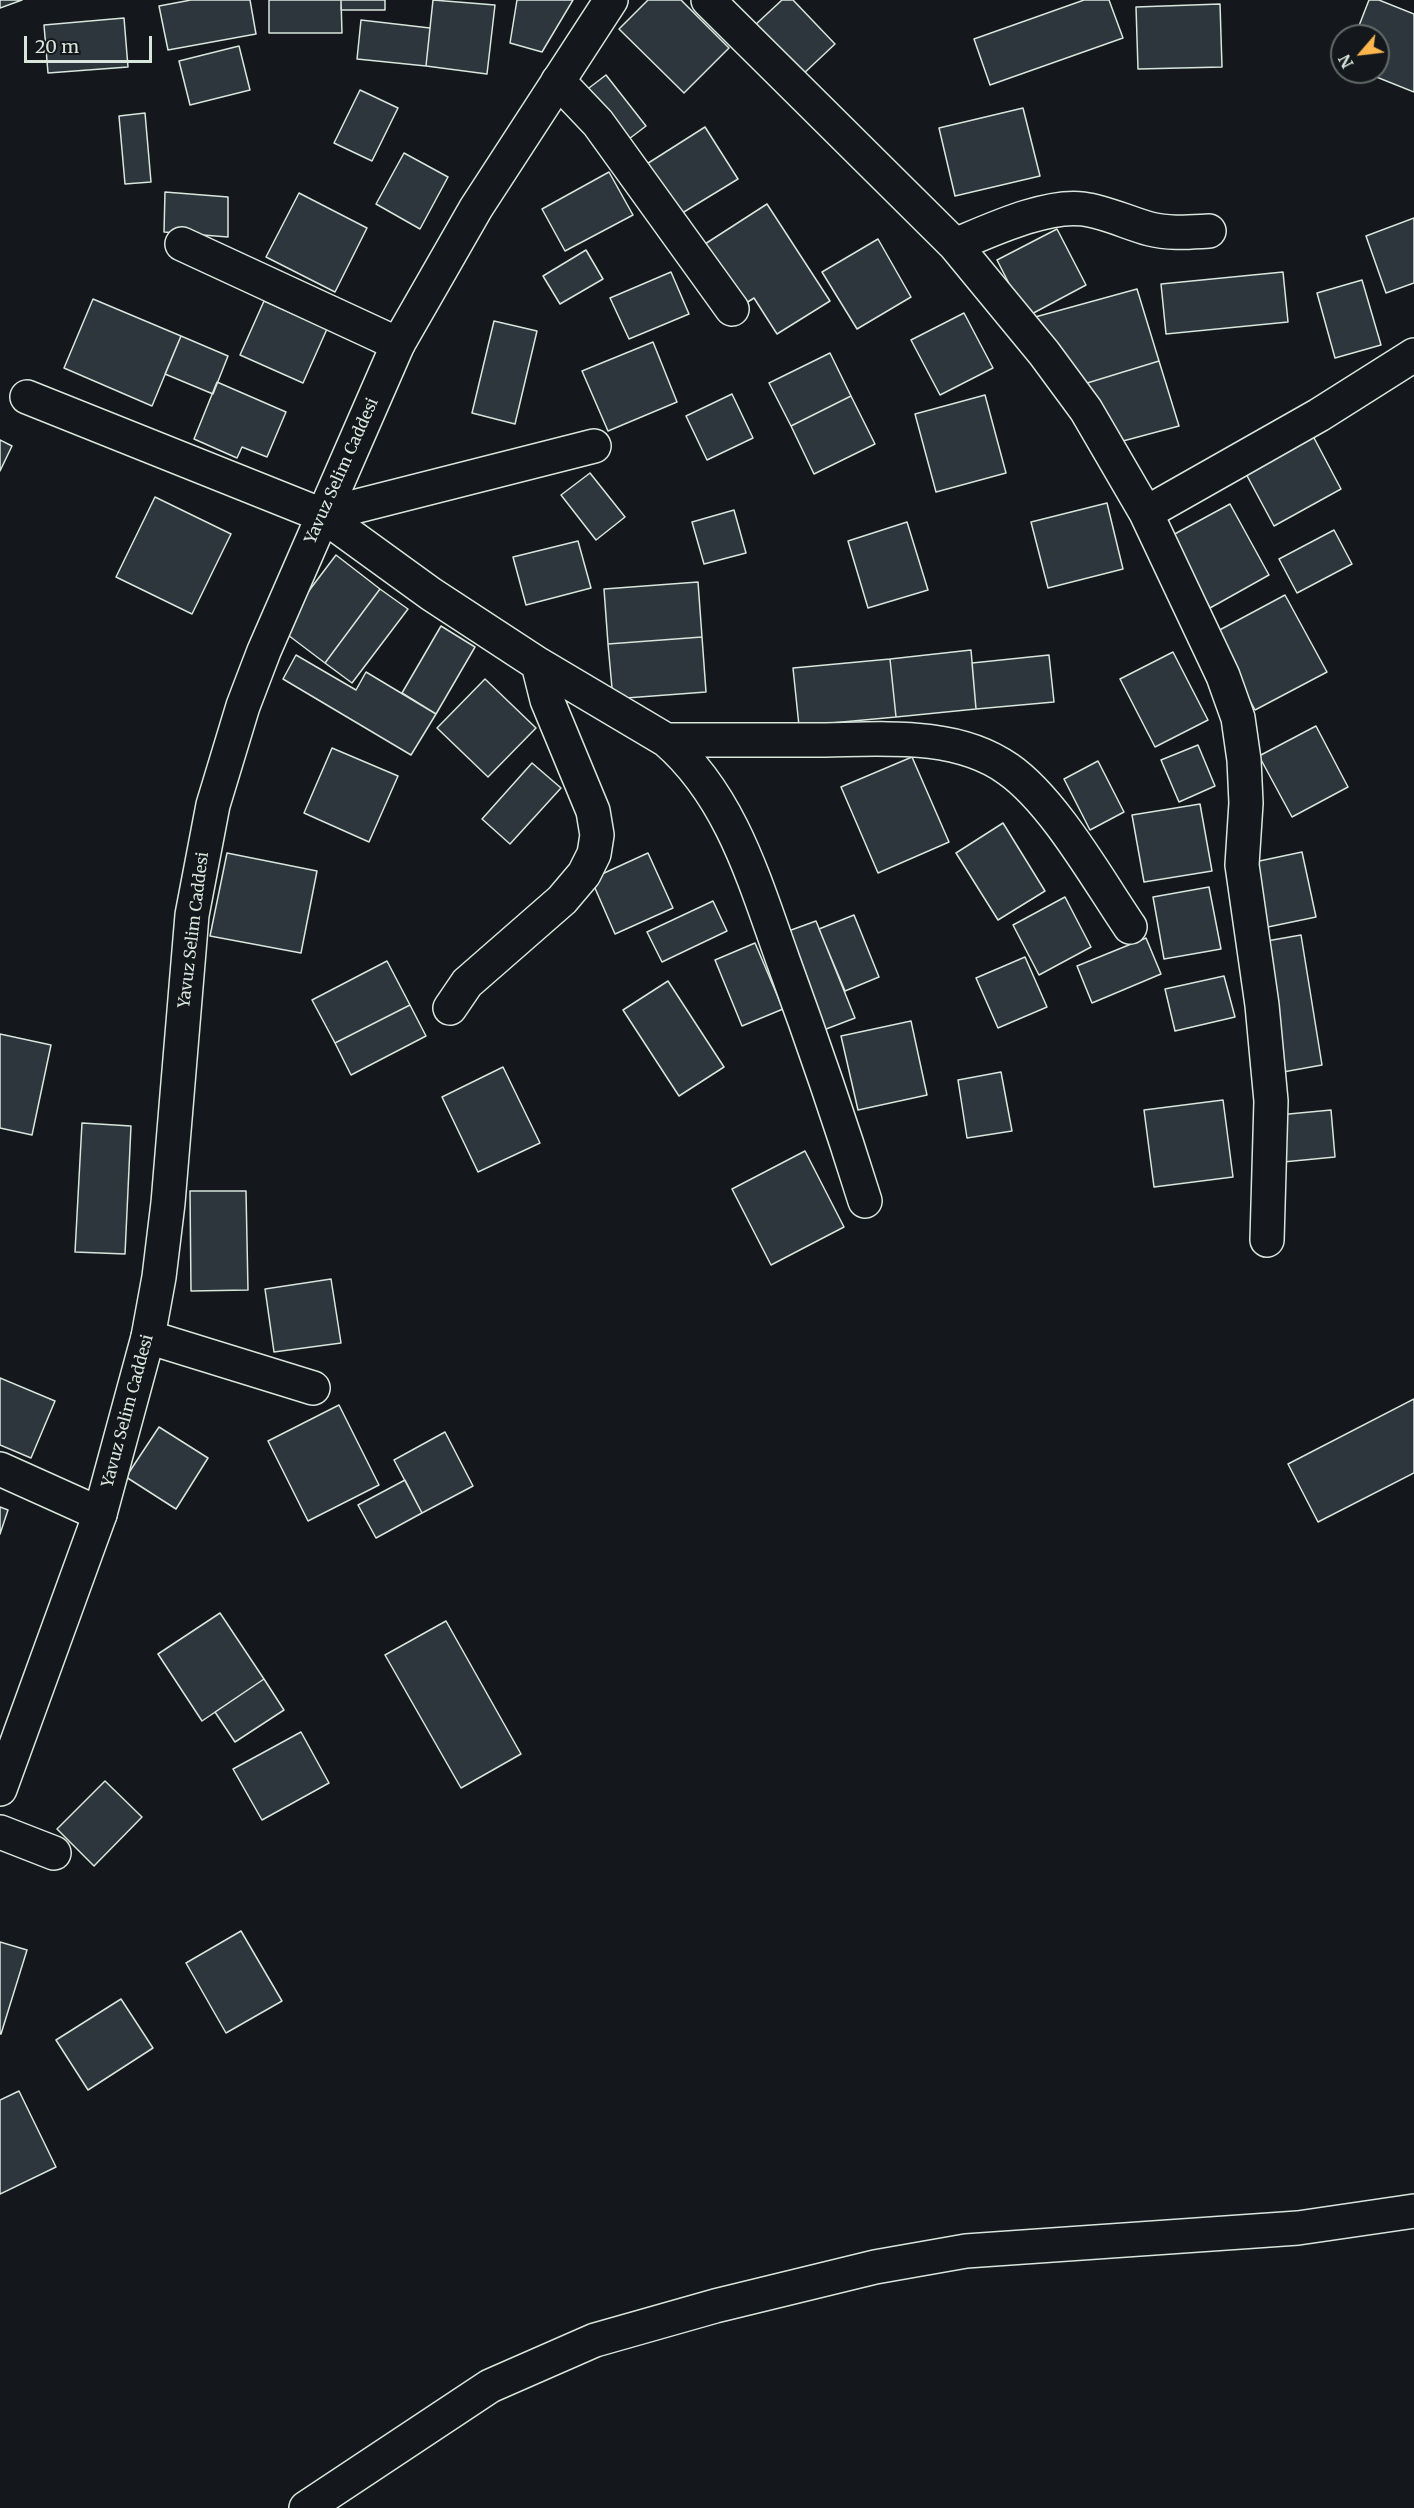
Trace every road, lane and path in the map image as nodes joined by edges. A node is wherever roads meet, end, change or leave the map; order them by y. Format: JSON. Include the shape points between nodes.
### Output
{"nodes":[{"id":1,"x":611,"y":0,"type":"edge"},
{"id":2,"x":708,"y":0,"type":"edge"},
{"id":3,"x":558,"y":81,"type":"junction"},
{"id":4,"x":1209,"y":231,"type":"dead end"},
{"id":5,"x":182,"y":244,"type":"dead end"},
{"id":6,"x":955,"y":245,"type":"junction"},
{"id":7,"x":732,"y":309,"type":"dead end"},
{"id":8,"x":398,"y":344,"type":"junction"},
{"id":9,"x":1414,"y":355,"type":"edge"},
{"id":10,"x":27,"y":397,"type":"dead end"},
{"id":11,"x":594,"y":446,"type":"dead end"},
{"id":12,"x":1146,"y":513,"type":"junction"},
{"id":13,"x":322,"y":515,"type":"junction"},
{"id":14,"x":538,"y":664,"type":"junction"},
{"id":15,"x":666,"y":740,"type":"junction"},
{"id":16,"x":1130,"y":927,"type":"dead end"},
{"id":17,"x":450,"y":1008,"type":"dead end"},
{"id":18,"x":865,"y":1201,"type":"dead end"},
{"id":19,"x":1266,"y":1240,"type":"dead end"},
{"id":20,"x":148,"y":1337,"type":"junction"},
{"id":21,"x":313,"y":1388,"type":"dead end"},
{"id":22,"x":0,"y":1469,"type":"edge"},
{"id":23,"x":100,"y":1514,"type":"junction"},
{"id":24,"x":0,"y":1789,"type":"edge"},
{"id":25,"x":0,"y":1832,"type":"edge"},
{"id":26,"x":54,"y":1853,"type":"dead end"},
{"id":27,"x":1414,"y":2211,"type":"edge"},
{"id":28,"x":306,"y":2508,"type":"edge"}],
"edges":[{"from":1,"to":3,"type":"street","name":"Yavuz Selim Caddesi"},
{"from":2,"to":6,"type":"street"},
{"from":3,"to":7,"type":"street","via":[[598,123]]},
{"from":3,"to":8,"type":"street","name":"Yavuz Selim Caddesi","via":[[476,208]]},
{"from":4,"to":6,"type":"street","via":[[1152,230],[1084,209],[1066,208],[1005,224]]},
{"from":5,"to":8,"type":"street"},
{"from":6,"to":12,"type":"street","via":[[1086,410]]},
{"from":8,"to":13,"type":"street","name":"Yavuz Selim Caddesi"},
{"from":9,"to":12,"type":"street"},
{"from":10,"to":13,"type":"street"},
{"from":11,"to":13,"type":"street"},
{"from":12,"to":19,"type":"street","via":[[1222,675],[1238,718],[1244,760],[1242,866],[1271,1101]]},
{"from":13,"to":14,"type":"street","via":[[431,594]]},
{"from":13,"to":20,"type":"street","name":"Yavuz Selim Caddesi","via":[[243,706],[226,756],[201,858],[190,939],[168,1203]]},
{"from":14,"to":15,"type":"street"},
{"from":14,"to":17,"type":"street","via":[[547,700],[593,811],[597,835],[594,854],[584,874],[562,900],[467,983]]},
{"from":15,"to":16,"type":"street","via":[[921,741],[969,749],[1009,770],[1033,792]]},
{"from":15,"to":18,"type":"street","via":[[709,785],[745,854],[822,1065]]},
{"from":20,"to":21,"type":"street"},
{"from":20,"to":23,"type":"street","name":"Yavuz Selim Caddesi"},
{"from":22,"to":23,"type":"street"},
{"from":23,"to":24,"type":"street","name":"Yavuz Selim Caddesi"},
{"from":25,"to":26,"type":"street"},
{"from":27,"to":28,"type":"street","via":[[1298,2228],[966,2251],[875,2267],[715,2306],[596,2340],[490,2386]]}]}
